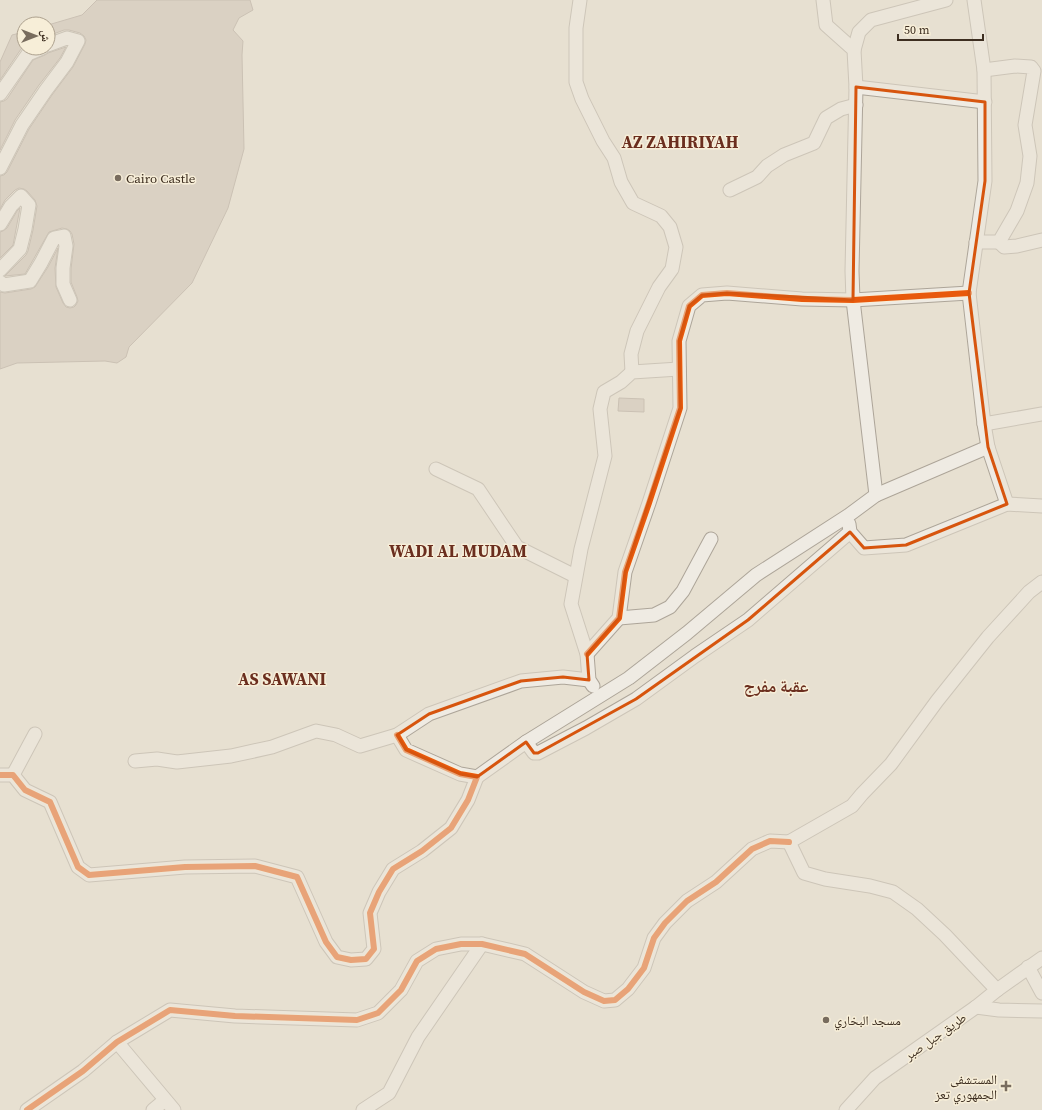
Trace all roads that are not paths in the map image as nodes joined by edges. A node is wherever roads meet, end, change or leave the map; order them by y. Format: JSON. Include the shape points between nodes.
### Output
{"nodes":[{"id":1,"x":580,"y":0,"type":"edge"},
{"id":2,"x":823,"y":0,"type":"edge"},
{"id":3,"x":946,"y":0,"type":"edge"},
{"id":4,"x":974,"y":0,"type":"edge"},
{"id":5,"x":56,"y":42,"type":"edge"},
{"id":6,"x":854,"y":50,"type":"junction"},
{"id":7,"x":27,"y":56,"type":"edge"},
{"id":8,"x":984,"y":70,"type":"junction"},
{"id":9,"x":856,"y":87,"type":"junction"},
{"id":10,"x":0,"y":94,"type":"edge"},
{"id":11,"x":985,"y":102,"type":"junction"},
{"id":12,"x":856,"y":105,"type":"junction"},
{"id":13,"x":0,"y":168,"type":"edge"},
{"id":14,"x":730,"y":190,"type":"dead end"},
{"id":15,"x":0,"y":224,"type":"edge"},
{"id":16,"x":1042,"y":240,"type":"edge"},
{"id":17,"x":976,"y":242,"type":"junction"},
{"id":18,"x":999,"y":242,"type":"junction"},
{"id":19,"x":0,"y":270,"type":"edge"},
{"id":20,"x":0,"y":282,"type":"edge"},
{"id":21,"x":969,"y":293,"type":"junction"},
{"id":22,"x":70,"y":300,"type":"dead end"},
{"id":23,"x":853,"y":300,"type":"junction"},
{"id":24,"x":679,"y":369,"type":"junction"},
{"id":25,"x":632,"y":372,"type":"junction"},
{"id":26,"x":1042,"y":414,"type":"edge"},
{"id":27,"x":984,"y":424,"type":"junction"},
{"id":28,"x":988,"y":447,"type":"junction"},
{"id":29,"x":436,"y":469,"type":"dead end"},
{"id":30,"x":876,"y":495,"type":"junction"},
{"id":31,"x":1007,"y":504,"type":"junction"},
{"id":32,"x":1042,"y":506,"type":"edge"},
{"id":33,"x":849,"y":516,"type":"junction"},
{"id":34,"x":850,"y":532,"type":"junction"},
{"id":35,"x":711,"y":539,"type":"dead end"},
{"id":36,"x":575,"y":576,"type":"junction"},
{"id":37,"x":1042,"y":582,"type":"edge"},
{"id":38,"x":619,"y":618,"type":"junction"},
{"id":39,"x":587,"y":654,"type":"junction"},
{"id":40,"x":589,"y":680,"type":"junction"},
{"id":41,"x":600,"y":695,"type":"junction"},
{"id":42,"x":35,"y":734,"type":"dead end"},
{"id":43,"x":397,"y":735,"type":"junction"},
{"id":44,"x":526,"y":742,"type":"junction"},
{"id":45,"x":134,"y":761,"type":"dead end"},
{"id":46,"x":6,"y":775,"type":"edge"},
{"id":47,"x":477,"y":777,"type":"junction"},
{"id":48,"x":789,"y":842,"type":"junction"},
{"id":49,"x":482,"y":944,"type":"junction"},
{"id":50,"x":1042,"y":958,"type":"edge"},
{"id":51,"x":1028,"y":967,"type":"junction"},
{"id":52,"x":997,"y":990,"type":"junction"},
{"id":53,"x":1042,"y":993,"type":"edge"},
{"id":54,"x":976,"y":1007,"type":"junction"},
{"id":55,"x":1042,"y":1011,"type":"edge"},
{"id":56,"x":117,"y":1042,"type":"junction"},
{"id":57,"x":165,"y":1100,"type":"junction"},
{"id":58,"x":27,"y":1110,"type":"edge"},
{"id":59,"x":154,"y":1110,"type":"edge"},
{"id":60,"x":174,"y":1110,"type":"edge"},
{"id":61,"x":363,"y":1110,"type":"edge"},
{"id":62,"x":846,"y":1110,"type":"edge"}],
"edges":[{"from":1,"to":25,"type":"street","via":[[576,28],[576,82],[582,99],[602,141],[614,158],[621,182],[633,203],[660,216],[670,227],[676,247],[672,269],[659,287],[637,331],[631,354]]},
{"from":2,"to":6,"type":"street","via":[[826,25]]},
{"from":3,"to":6,"type":"street","via":[[871,20],[859,32]]},
{"from":4,"to":8,"type":"street"},
{"from":5,"to":13,"type":"street","via":[[67,38],[78,41],[67,62],[22,125]]},
{"from":6,"to":9,"type":"street"},
{"from":7,"to":10,"type":"street"},
{"from":8,"to":11,"type":"street"},
{"from":8,"to":18,"type":"street","via":[[1015,66],[1031,67],[1034,71],[1025,125],[1030,156],[1027,183],[1017,211]]},
{"from":9,"to":11,"type":"street"},
{"from":9,"to":12,"type":"street"},
{"from":11,"to":17,"type":"street","via":[[986,181]]},
{"from":12,"to":14,"type":"street","via":[[840,109],[826,118],[814,143],[784,155],[767,166],[757,177]]},
{"from":12,"to":23,"type":"street"},
{"from":15,"to":19,"type":"street","via":[[21,196],[29,206],[20,249]]},
{"from":16,"to":18,"type":"street","via":[[1004,247]]},
{"from":17,"to":18,"type":"street"},
{"from":17,"to":21,"type":"street"},
{"from":20,"to":22,"type":"street","via":[[4,285],[30,281],[54,238],[64,236],[66,246],[63,284]]},
{"from":21,"to":23,"type":"street"},
{"from":21,"to":27,"type":"street"},
{"from":23,"to":24,"type":"street","via":[[727,293],[702,295],[689,306],[679,341]]},
{"from":23,"to":30,"type":"street"},
{"from":24,"to":25,"type":"street"},
{"from":24,"to":38,"type":"street","via":[[680,408],[625,572]]},
{"from":25,"to":36,"type":"street","via":[[604,392],[600,409],[605,456]]},
{"from":26,"to":27,"type":"street"},
{"from":27,"to":28,"type":"street"},
{"from":28,"to":30,"type":"street"},
{"from":28,"to":31,"type":"street"},
{"from":29,"to":36,"type":"street","via":[[478,489],[517,547]]},
{"from":30,"to":33,"type":"street"},
{"from":31,"to":32,"type":"street"},
{"from":31,"to":34,"type":"street","via":[[906,545],[864,548]]},
{"from":33,"to":34,"type":"street"},
{"from":33,"to":41,"type":"street","via":[[756,575],[629,678]]},
{"from":34,"to":44,"type":"street","via":[[748,620],[636,699],[538,753]]},
{"from":35,"to":38,"type":"street","via":[[683,591],[670,607],[654,615]]},
{"from":36,"to":39,"type":"street","via":[[571,604]]},
{"from":37,"to":48,"type":"street","via":[[1029,592],[988,637],[891,764],[852,806]]},
{"from":38,"to":39,"type":"street"},
{"from":39,"to":40,"type":"street"},
{"from":40,"to":41,"type":"street"},
{"from":40,"to":43,"type":"street","via":[[563,676],[521,681],[429,714]]},
{"from":41,"to":44,"type":"street"},
{"from":42,"to":46,"type":"street"},
{"from":43,"to":45,"type":"street","via":[[360,746],[316,731],[272,747],[231,756],[177,762],[157,759]]},
{"from":43,"to":47,"type":"street","via":[[406,750],[460,774]]},
{"from":44,"to":47,"type":"street"},
{"from":46,"to":47,"type":"street","via":[[25,790],[50,802],[78,867],[89,875],[185,867],[255,866],[297,877],[326,942],[337,957],[351,960],[366,959],[374,949],[370,913],[393,869],[422,851],[451,828],[468,800]]},
{"from":48,"to":49,"type":"street","via":[[770,841],[752,849],[716,882],[687,901],[654,938],[644,968],[628,988],[614,1000],[604,1001],[584,992],[525,954]]},
{"from":48,"to":52,"type":"street","via":[[804,873],[893,892],[917,909],[946,935]]},
{"from":49,"to":56,"type":"street","via":[[461,944],[436,949],[417,961],[401,990],[378,1013],[357,1020],[235,1016],[170,1010]]},
{"from":49,"to":61,"type":"street","via":[[418,1037],[389,1093]]},
{"from":50,"to":51,"type":"street","name":"طريق جبل صبر"},
{"from":51,"to":52,"type":"street","name":"طريق جبل صبر"},
{"from":51,"to":53,"type":"street"},
{"from":52,"to":54,"type":"street","name":"طريق جبل صبر"},
{"from":54,"to":55,"type":"street"},
{"from":54,"to":62,"type":"street","name":"طريق جبل صبر","via":[[875,1078]]},
{"from":56,"to":57,"type":"street"},
{"from":56,"to":58,"type":"street","via":[[84,1071]]},
{"from":57,"to":59,"type":"street"},
{"from":57,"to":60,"type":"street"}]}
